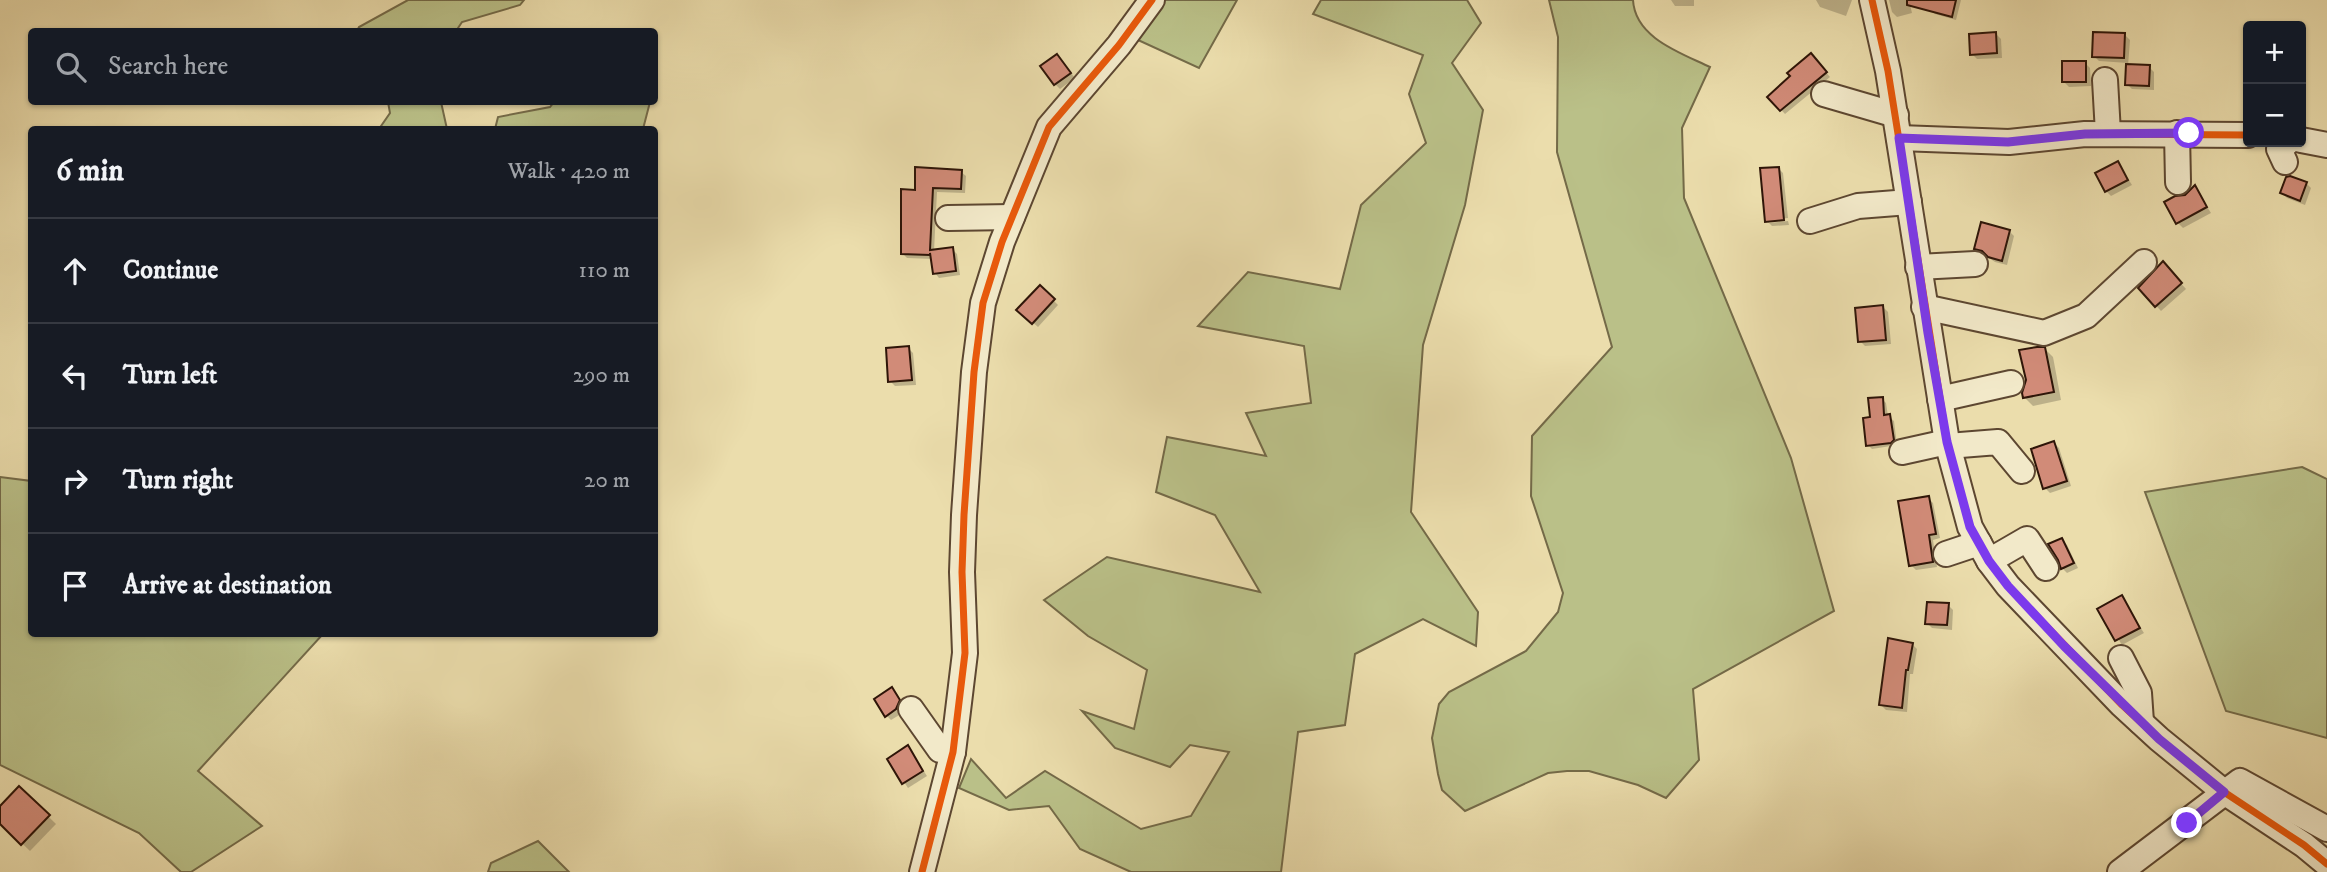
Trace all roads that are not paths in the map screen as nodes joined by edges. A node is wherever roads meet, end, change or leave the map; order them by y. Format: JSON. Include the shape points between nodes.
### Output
{"nodes":[{"id":1,"x":1152,"y":0,"type":"edge"},
{"id":2,"x":1872,"y":0,"type":"edge"},
{"id":3,"x":2105,"y":80,"type":"dead end"},
{"id":4,"x":1824,"y":94,"type":"dead end"},
{"id":5,"x":1898,"y":127,"type":"junction"},
{"id":6,"x":2108,"y":133,"type":"junction"},
{"id":7,"x":2177,"y":133,"type":"junction"},
{"id":8,"x":2243,"y":135,"type":"edge"},
{"id":9,"x":2306,"y":141,"type":"edge"},
{"id":10,"x":2327,"y":145,"type":"edge"},
{"id":11,"x":2178,"y":182,"type":"dead end"},
{"id":12,"x":1909,"y":202,"type":"junction"},
{"id":13,"x":1012,"y":216,"type":"junction"},
{"id":14,"x":948,"y":218,"type":"dead end"},
{"id":15,"x":1811,"y":221,"type":"dead end"},
{"id":16,"x":2144,"y":262,"type":"dead end"},
{"id":17,"x":1975,"y":264,"type":"dead end"},
{"id":18,"x":1918,"y":267,"type":"junction"},
{"id":19,"x":1924,"y":307,"type":"junction"},
{"id":20,"x":2011,"y":383,"type":"dead end"},
{"id":21,"x":1940,"y":398,"type":"junction"},
{"id":22,"x":1948,"y":444,"type":"junction"},
{"id":23,"x":1902,"y":452,"type":"dead end"},
{"id":24,"x":2022,"y":471,"type":"dead end"},
{"id":25,"x":1984,"y":552,"type":"junction"},
{"id":26,"x":1946,"y":554,"type":"dead end"},
{"id":27,"x":2046,"y":568,"type":"dead end"},
{"id":28,"x":2122,"y":658,"type":"dead end"},
{"id":29,"x":911,"y":709,"type":"dead end"},
{"id":30,"x":2141,"y":722,"type":"junction"},
{"id":31,"x":953,"y":752,"type":"junction"},
{"id":32,"x":2224,"y":792,"type":"junction"},
{"id":33,"x":2327,"y":830,"type":"edge"},
{"id":34,"x":2327,"y":864,"type":"edge"},
{"id":35,"x":922,"y":872,"type":"edge"},
{"id":36,"x":2120,"y":872,"type":"edge"}],
"edges":[{"from":1,"to":13,"type":"street","via":[[1049,127]]},
{"from":2,"to":5,"type":"street"},
{"from":3,"to":6,"type":"street"},
{"from":4,"to":5,"type":"street"},
{"from":5,"to":6,"type":"street","via":[[2008,142]]},
{"from":5,"to":12,"type":"street"},
{"from":6,"to":7,"type":"street"},
{"from":7,"to":8,"type":"street"},
{"from":7,"to":11,"type":"street"},
{"from":9,"to":10,"type":"street"},
{"from":12,"to":15,"type":"street","via":[[1857,206]]},
{"from":12,"to":18,"type":"street"},
{"from":13,"to":14,"type":"street"},
{"from":13,"to":31,"type":"street","via":[[983,303],[974,372],[962,560],[965,653]]},
{"from":16,"to":19,"type":"street","via":[[2087,316],[2044,333]]},
{"from":17,"to":18,"type":"street"},
{"from":18,"to":19,"type":"street"},
{"from":19,"to":21,"type":"street"},
{"from":20,"to":21,"type":"street"},
{"from":21,"to":22,"type":"street"},
{"from":22,"to":23,"type":"street"},
{"from":22,"to":24,"type":"street","via":[[1998,442]]},
{"from":22,"to":25,"type":"street","via":[[1970,527]]},
{"from":25,"to":26,"type":"street"},
{"from":25,"to":27,"type":"street","via":[[2027,540]]},
{"from":25,"to":30,"type":"street","via":[[2008,586]]},
{"from":28,"to":30,"type":"street","via":[[2139,693]]},
{"from":29,"to":31,"type":"street","via":[[940,750]]},
{"from":30,"to":32,"type":"street"},
{"from":31,"to":35,"type":"street"},
{"from":32,"to":33,"type":"street","via":[[2240,781]]},
{"from":32,"to":34,"type":"street"},
{"from":32,"to":36,"type":"street"}]}
